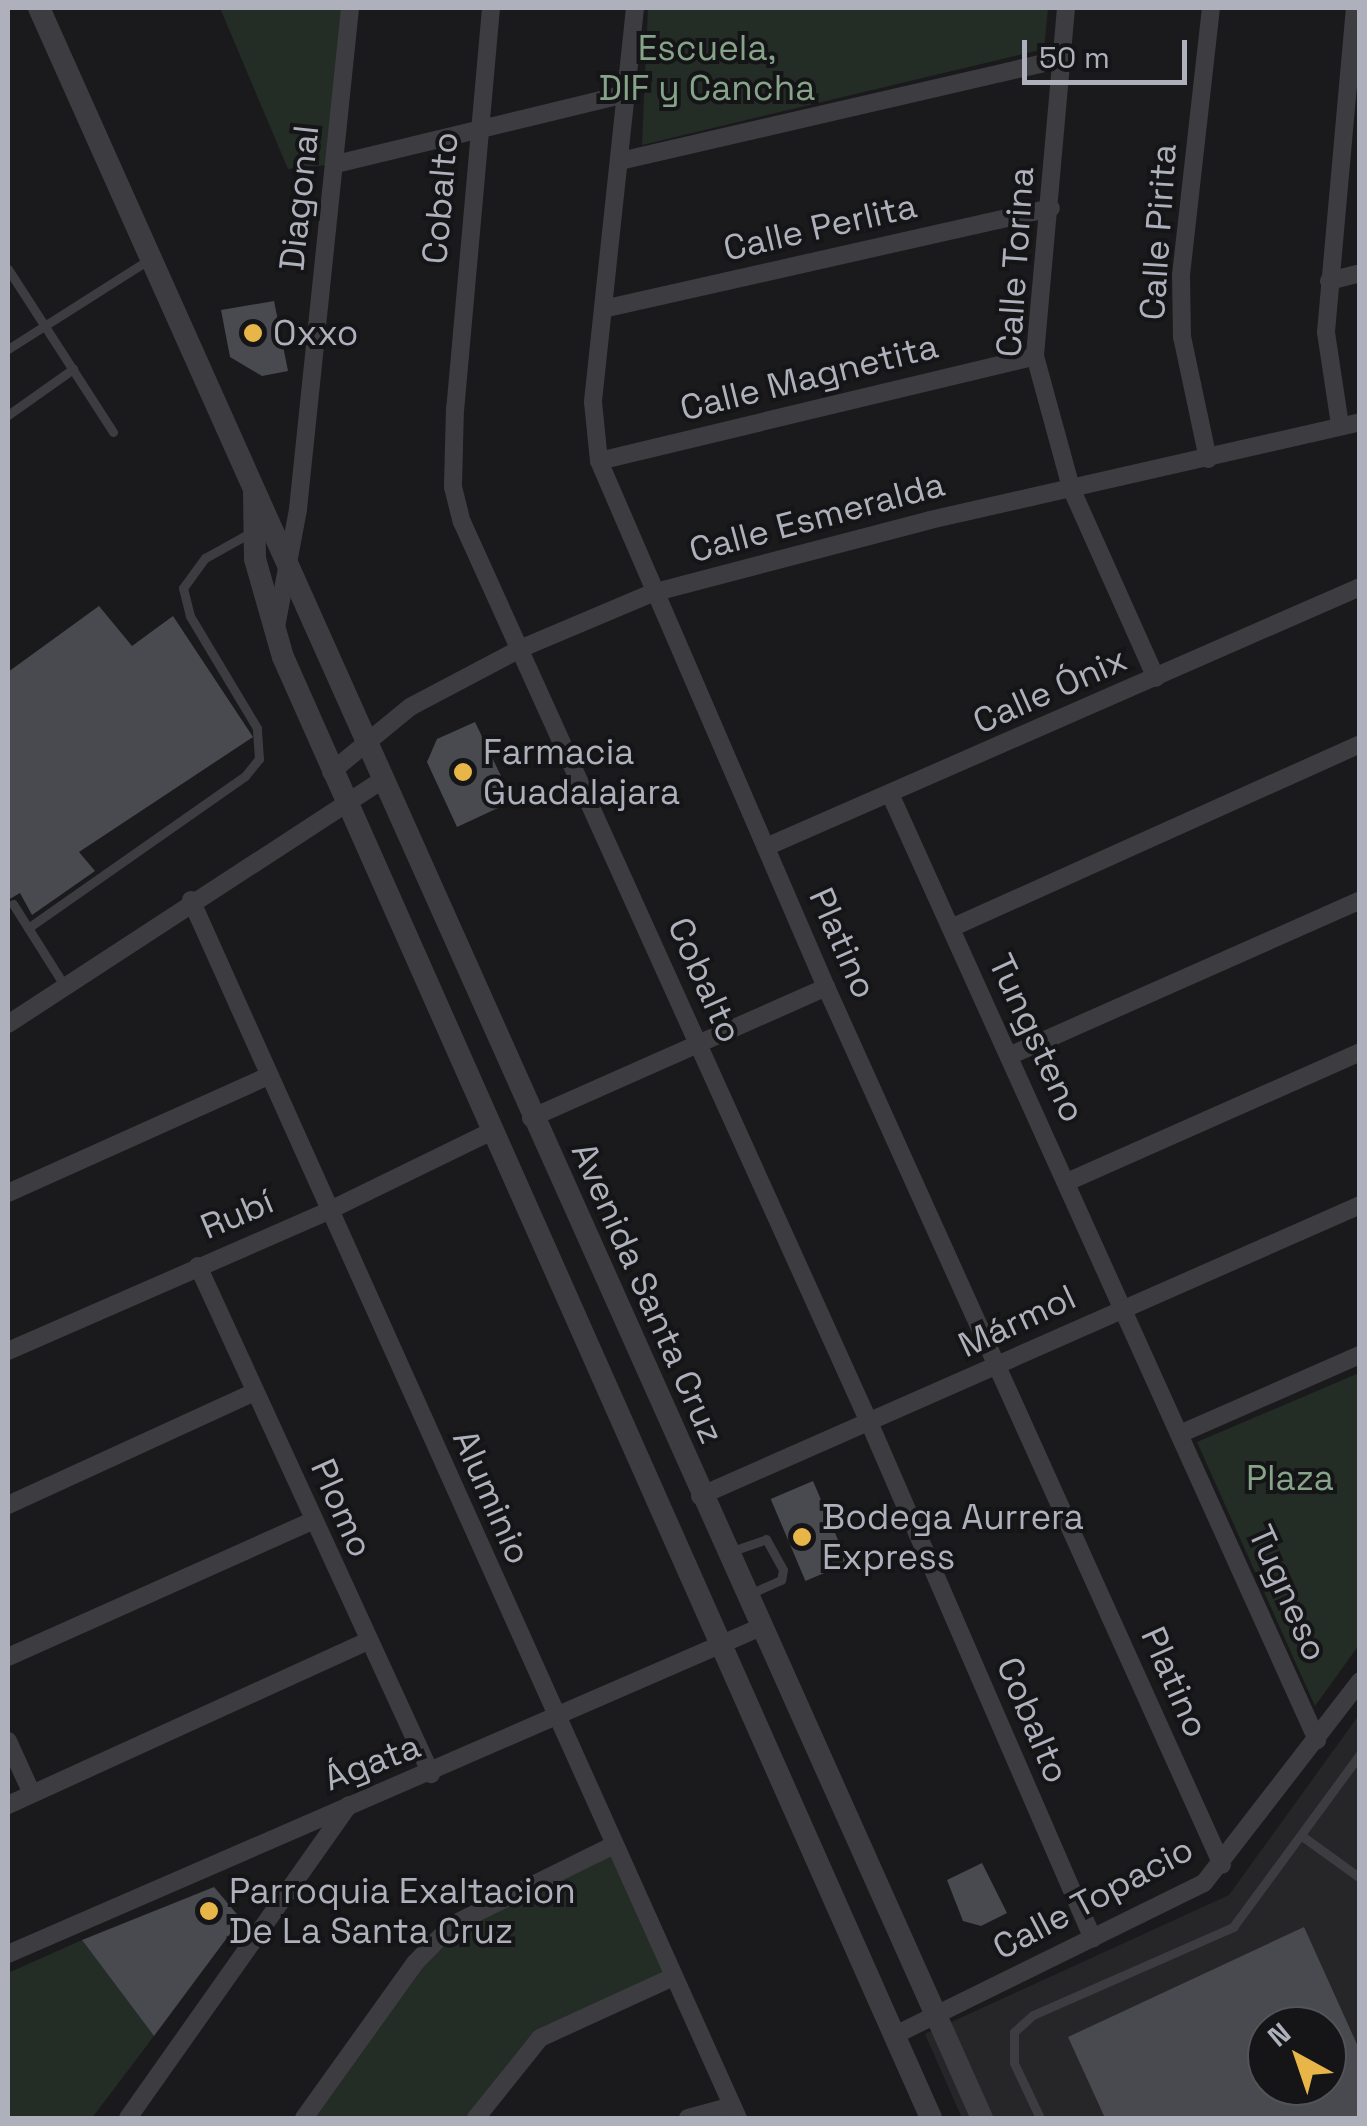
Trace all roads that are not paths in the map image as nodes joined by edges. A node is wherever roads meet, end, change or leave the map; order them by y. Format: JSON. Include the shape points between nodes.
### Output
{"nodes":[{"id":1,"x":39,"y":8,"type":"edge"},
{"id":2,"x":350,"y":8,"type":"edge"},
{"id":3,"x":491,"y":8,"type":"edge"},
{"id":4,"x":635,"y":8,"type":"edge"},
{"id":5,"x":1066,"y":8,"type":"edge"},
{"id":6,"x":1211,"y":8,"type":"edge"},
{"id":7,"x":1355,"y":8,"type":"edge"},
{"id":8,"x":1062,"y":59,"type":"junction"},
{"id":9,"x":626,"y":94,"type":"junction"},
{"id":10,"x":1352,"y":124,"type":"edge"},
{"id":11,"x":479,"y":132,"type":"junction"},
{"id":12,"x":620,"y":162,"type":"junction"},
{"id":13,"x":336,"y":164,"type":"junction"},
{"id":14,"x":1051,"y":208,"type":"junction"},
{"id":15,"x":152,"y":258,"type":"junction"},
{"id":16,"x":8,"y":269,"type":"edge"},
{"id":17,"x":1360,"y":273,"type":"edge"},
{"id":18,"x":1329,"y":280,"type":"junction"},
{"id":19,"x":603,"y":309,"type":"junction"},
{"id":20,"x":44,"y":326,"type":"junction"},
{"id":21,"x":8,"y":349,"type":"edge"},
{"id":22,"x":1035,"y":356,"type":"junction"},
{"id":23,"x":73,"y":369,"type":"junction"},
{"id":24,"x":8,"y":416,"type":"edge"},
{"id":25,"x":1360,"y":422,"type":"edge"},
{"id":26,"x":1340,"y":426,"type":"junction"},
{"id":27,"x":112,"y":432,"type":"dead end"},
{"id":28,"x":1208,"y":458,"type":"junction"},
{"id":29,"x":599,"y":461,"type":"junction"},
{"id":30,"x":1071,"y":488,"type":"junction"},
{"id":31,"x":298,"y":508,"type":"junction"},
{"id":32,"x":262,"y":527,"type":"junction"},
{"id":33,"x":290,"y":569,"type":"junction"},
{"id":34,"x":1360,"y":588,"type":"edge"},
{"id":35,"x":652,"y":593,"type":"junction"},
{"id":36,"x":274,"y":631,"type":"junction"},
{"id":37,"x":522,"y":648,"type":"junction"},
{"id":38,"x":1156,"y":678,"type":"junction"},
{"id":39,"x":367,"y":740,"type":"junction"},
{"id":40,"x":1360,"y":744,"type":"edge"},
{"id":41,"x":331,"y":772,"type":"junction"},
{"id":42,"x":382,"y":780,"type":"junction"},
{"id":43,"x":890,"y":796,"type":"junction"},
{"id":44,"x":344,"y":803,"type":"junction"},
{"id":45,"x":766,"y":848,"type":"junction"},
{"id":46,"x":191,"y":900,"type":"junction"},
{"id":47,"x":1360,"y":900,"type":"edge"},
{"id":48,"x":13,"y":904,"type":"dead end"},
{"id":49,"x":28,"y":928,"type":"junction"},
{"id":50,"x":951,"y":928,"type":"junction"},
{"id":51,"x":64,"y":985,"type":"junction"},
{"id":52,"x":826,"y":987,"type":"junction"},
{"id":53,"x":8,"y":1024,"type":"edge"},
{"id":54,"x":697,"y":1043,"type":"junction"},
{"id":55,"x":1360,"y":1052,"type":"edge"},
{"id":56,"x":1011,"y":1055,"type":"junction"},
{"id":57,"x":270,"y":1076,"type":"junction"},
{"id":58,"x":531,"y":1118,"type":"junction"},
{"id":59,"x":490,"y":1132,"type":"junction"},
{"id":60,"x":1067,"y":1182,"type":"junction"},
{"id":61,"x":8,"y":1193,"type":"edge"},
{"id":62,"x":1360,"y":1204,"type":"edge"},
{"id":63,"x":328,"y":1211,"type":"junction"},
{"id":64,"x":198,"y":1266,"type":"junction"},
{"id":65,"x":1121,"y":1309,"type":"junction"},
{"id":66,"x":8,"y":1351,"type":"edge"},
{"id":67,"x":1360,"y":1355,"type":"edge"},
{"id":68,"x":997,"y":1366,"type":"junction"},
{"id":69,"x":255,"y":1392,"type":"junction"},
{"id":70,"x":869,"y":1422,"type":"junction"},
{"id":71,"x":1182,"y":1433,"type":"junction"},
{"id":72,"x":700,"y":1496,"type":"junction"},
{"id":73,"x":8,"y":1505,"type":"edge"},
{"id":74,"x":312,"y":1521,"type":"junction"},
{"id":75,"x":726,"y":1553,"type":"junction"},
{"id":76,"x":745,"y":1596,"type":"junction"},
{"id":77,"x":758,"y":1628,"type":"junction"},
{"id":78,"x":368,"y":1641,"type":"junction"},
{"id":79,"x":718,"y":1644,"type":"junction"},
{"id":80,"x":8,"y":1657,"type":"edge"},
{"id":81,"x":1360,"y":1681,"type":"edge"},
{"id":82,"x":558,"y":1720,"type":"junction"},
{"id":83,"x":1317,"y":1740,"type":"junction"},
{"id":84,"x":8,"y":1741,"type":"edge"},
{"id":85,"x":1360,"y":1754,"type":"edge"},
{"id":86,"x":431,"y":1774,"type":"junction"},
{"id":87,"x":32,"y":1794,"type":"junction"},
{"id":88,"x":349,"y":1805,"type":"junction"},
{"id":89,"x":8,"y":1806,"type":"edge"},
{"id":90,"x":1302,"y":1836,"type":"junction"},
{"id":91,"x":612,"y":1846,"type":"junction"},
{"id":92,"x":1222,"y":1865,"type":"junction"},
{"id":93,"x":1360,"y":1878,"type":"edge"},
{"id":94,"x":1092,"y":1939,"type":"junction"},
{"id":95,"x":8,"y":1954,"type":"edge"},
{"id":96,"x":671,"y":1978,"type":"junction"},
{"id":97,"x":937,"y":2016,"type":"junction"},
{"id":98,"x":895,"y":2036,"type":"junction"},
{"id":99,"x":735,"y":2112,"type":"edge"},
{"id":100,"x":128,"y":2118,"type":"edge"},
{"id":101,"x":304,"y":2118,"type":"edge"},
{"id":102,"x":476,"y":2118,"type":"edge"},
{"id":103,"x":688,"y":2118,"type":"edge"},
{"id":104,"x":931,"y":2118,"type":"edge"},
{"id":105,"x":982,"y":2118,"type":"edge"},
{"id":106,"x":1040,"y":2118,"type":"edge"}],
"edges":[{"from":1,"to":15,"type":"street","name":"Avenida Santa Cruz"},
{"from":2,"to":13,"type":"street","name":"Diagonal"},
{"from":3,"to":11,"type":"street","name":"Cobalto"},
{"from":4,"to":9,"type":"street","name":"Platino"},
{"from":5,"to":8,"type":"street","name":"Calle Torina"},
{"from":6,"to":28,"type":"street","name":"Calle Pirita","via":[[1182,275],[1182,337]]},
{"from":7,"to":10,"type":"street"},
{"from":8,"to":12,"type":"street"},
{"from":8,"to":14,"type":"street","name":"Calle Torina"},
{"from":9,"to":11,"type":"street"},
{"from":9,"to":12,"type":"street","name":"Platino"},
{"from":10,"to":18,"type":"street"},
{"from":11,"to":13,"type":"street"},
{"from":11,"to":37,"type":"street","name":"Cobalto","via":[[454,487],[462,522]]},
{"from":12,"to":19,"type":"street","name":"Platino"},
{"from":13,"to":31,"type":"street","name":"Diagonal"},
{"from":14,"to":19,"type":"street","name":"Calle Perlita"},
{"from":14,"to":22,"type":"street","name":"Calle Torina"},
{"from":15,"to":20,"type":"lane"},
{"from":15,"to":32,"type":"street","name":"Avenida Santa Cruz","via":[[254,494]]},
{"from":16,"to":20,"type":"lane"},
{"from":17,"to":18,"type":"street"},
{"from":18,"to":26,"type":"street","via":[[1326,332]]},
{"from":19,"to":29,"type":"street","name":"Platino","via":[[592,402]]},
{"from":20,"to":21,"type":"lane"},
{"from":20,"to":23,"type":"lane"},
{"from":22,"to":29,"type":"street","name":"Calle Magnetita"},
{"from":22,"to":30,"type":"street","name":"Calle Torina"},
{"from":23,"to":24,"type":"lane"},
{"from":23,"to":27,"type":"lane"},
{"from":25,"to":26,"type":"street","name":"Calle Esmeralda"},
{"from":26,"to":28,"type":"street","name":"Calle Esmeralda"},
{"from":28,"to":30,"type":"street","name":"Calle Esmeralda"},
{"from":29,"to":35,"type":"street","name":"Platino"},
{"from":30,"to":35,"type":"street","name":"Calle Esmeralda"},
{"from":30,"to":38,"type":"street","name":"Calle Torina"},
{"from":31,"to":32,"type":"street"},
{"from":31,"to":33,"type":"street","name":"Diagonal"},
{"from":32,"to":33,"type":"street","name":"Avenida Santa Cruz"},
{"from":32,"to":36,"type":"street","name":"Avenida Santa Cruz"},
{"from":32,"to":49,"type":"lane","via":[[205,558],[183,588],[190,616],[257,728],[260,759],[246,776]]},
{"from":33,"to":36,"type":"street","name":"Diagonal"},
{"from":33,"to":39,"type":"street","name":"Avenida Santa Cruz"},
{"from":34,"to":38,"type":"street","name":"Calle Ónix"},
{"from":35,"to":37,"type":"street","name":"Calle Esmeralda"},
{"from":35,"to":45,"type":"street","name":"Platino"},
{"from":36,"to":41,"type":"street","name":"Avenida Santa Cruz"},
{"from":37,"to":39,"type":"street","name":"Calle Esmeralda","via":[[410,707]]},
{"from":37,"to":54,"type":"street","name":"Cobalto"},
{"from":38,"to":43,"type":"street","name":"Calle Ónix"},
{"from":39,"to":41,"type":"street","name":"Calle Esmeralda"},
{"from":39,"to":42,"type":"street","name":"Avenida Santa Cruz"},
{"from":40,"to":50,"type":"street"},
{"from":41,"to":44,"type":"street","name":"Avenida Santa Cruz"},
{"from":42,"to":44,"type":"street"},
{"from":42,"to":58,"type":"street","name":"Avenida Santa Cruz"},
{"from":43,"to":45,"type":"street","name":"Calle Ónix"},
{"from":43,"to":50,"type":"street","name":"Tungsteno"},
{"from":44,"to":46,"type":"street"},
{"from":44,"to":59,"type":"street","name":"Avenida Santa Cruz"},
{"from":45,"to":52,"type":"street","name":"Platino"},
{"from":46,"to":51,"type":"street"},
{"from":46,"to":57,"type":"street","name":"Aluminio"},
{"from":47,"to":56,"type":"street"},
{"from":48,"to":49,"type":"lane"},
{"from":49,"to":51,"type":"lane"},
{"from":50,"to":56,"type":"street","name":"Tungsteno"},
{"from":51,"to":53,"type":"street"},
{"from":52,"to":54,"type":"street"},
{"from":52,"to":68,"type":"street","name":"Platino"},
{"from":54,"to":58,"type":"street"},
{"from":54,"to":70,"type":"street","name":"Cobalto"},
{"from":55,"to":60,"type":"street"},
{"from":56,"to":60,"type":"street","name":"Tungsteno"},
{"from":57,"to":61,"type":"street"},
{"from":57,"to":63,"type":"street","name":"Aluminio"},
{"from":58,"to":72,"type":"street","name":"Avenida Santa Cruz"},
{"from":59,"to":63,"type":"street","name":"Rubí"},
{"from":59,"to":79,"type":"street","name":"Avenida Santa Cruz"},
{"from":60,"to":65,"type":"street","name":"Tungsteno"},
{"from":62,"to":65,"type":"street","name":"Mármol"},
{"from":63,"to":64,"type":"street","name":"Rubí"},
{"from":63,"to":82,"type":"street","name":"Aluminio"},
{"from":64,"to":66,"type":"street","name":"Rubí"},
{"from":64,"to":69,"type":"street","name":"Plomo"},
{"from":65,"to":68,"type":"street","name":"Mármol"},
{"from":65,"to":71,"type":"street","name":"Tugneso"},
{"from":67,"to":71,"type":"street"},
{"from":68,"to":70,"type":"street","name":"Mármol"},
{"from":68,"to":92,"type":"street","name":"Platino"},
{"from":69,"to":73,"type":"street"},
{"from":69,"to":74,"type":"street","name":"Plomo"},
{"from":70,"to":72,"type":"street","name":"Mármol"},
{"from":70,"to":94,"type":"street","name":"Cobalto"},
{"from":71,"to":83,"type":"street","name":"Tugneso"},
{"from":72,"to":75,"type":"street","name":"Avenida Santa Cruz"},
{"from":74,"to":78,"type":"street","name":"Plomo"},
{"from":74,"to":80,"type":"street"},
{"from":75,"to":76,"type":"street","name":"Avenida Santa Cruz"},
{"from":75,"to":76,"type":"lane","via":[[766,1539],[784,1570],[781,1580]]},
{"from":76,"to":77,"type":"street","name":"Avenida Santa Cruz"},
{"from":77,"to":79,"type":"street","name":"Ágata"},
{"from":77,"to":97,"type":"street","name":"Avenida Santa Cruz"},
{"from":78,"to":86,"type":"street","name":"Plomo"},
{"from":78,"to":87,"type":"street"},
{"from":79,"to":82,"type":"street","name":"Ágata"},
{"from":79,"to":98,"type":"street","name":"Avenida Santa Cruz"},
{"from":81,"to":83,"type":"street","name":"Calle Topacio"},
{"from":82,"to":86,"type":"street","name":"Ágata"},
{"from":82,"to":91,"type":"street","name":"Aluminio"},
{"from":83,"to":92,"type":"street","name":"Calle Topacio"},
{"from":84,"to":87,"type":"street"},
{"from":85,"to":90,"type":"lane"},
{"from":86,"to":88,"type":"street","name":"Ágata"},
{"from":87,"to":89,"type":"street"},
{"from":88,"to":95,"type":"street","name":"Ágata"},
{"from":88,"to":100,"type":"street"},
{"from":90,"to":93,"type":"lane"},
{"from":90,"to":106,"type":"lane","via":[[1233,1927],[1034,2015],[1014,2032],[1014,2064]]},
{"from":91,"to":96,"type":"street","name":"Aluminio"},
{"from":91,"to":101,"type":"street","via":[[452,1925],[416,1963]]},
{"from":92,"to":94,"type":"street","name":"Calle Topacio","via":[[1204,1884]]},
{"from":94,"to":97,"type":"street","name":"Calle Topacio"},
{"from":96,"to":99,"type":"street","name":"Aluminio"},
{"from":96,"to":102,"type":"street","via":[[540,2038]]},
{"from":97,"to":98,"type":"street","name":"Calle Topacio"},
{"from":97,"to":105,"type":"street","name":"Avenida Santa Cruz"},
{"from":98,"to":104,"type":"street","name":"Avenida Santa Cruz"},
{"from":99,"to":103,"type":"street"}]}
